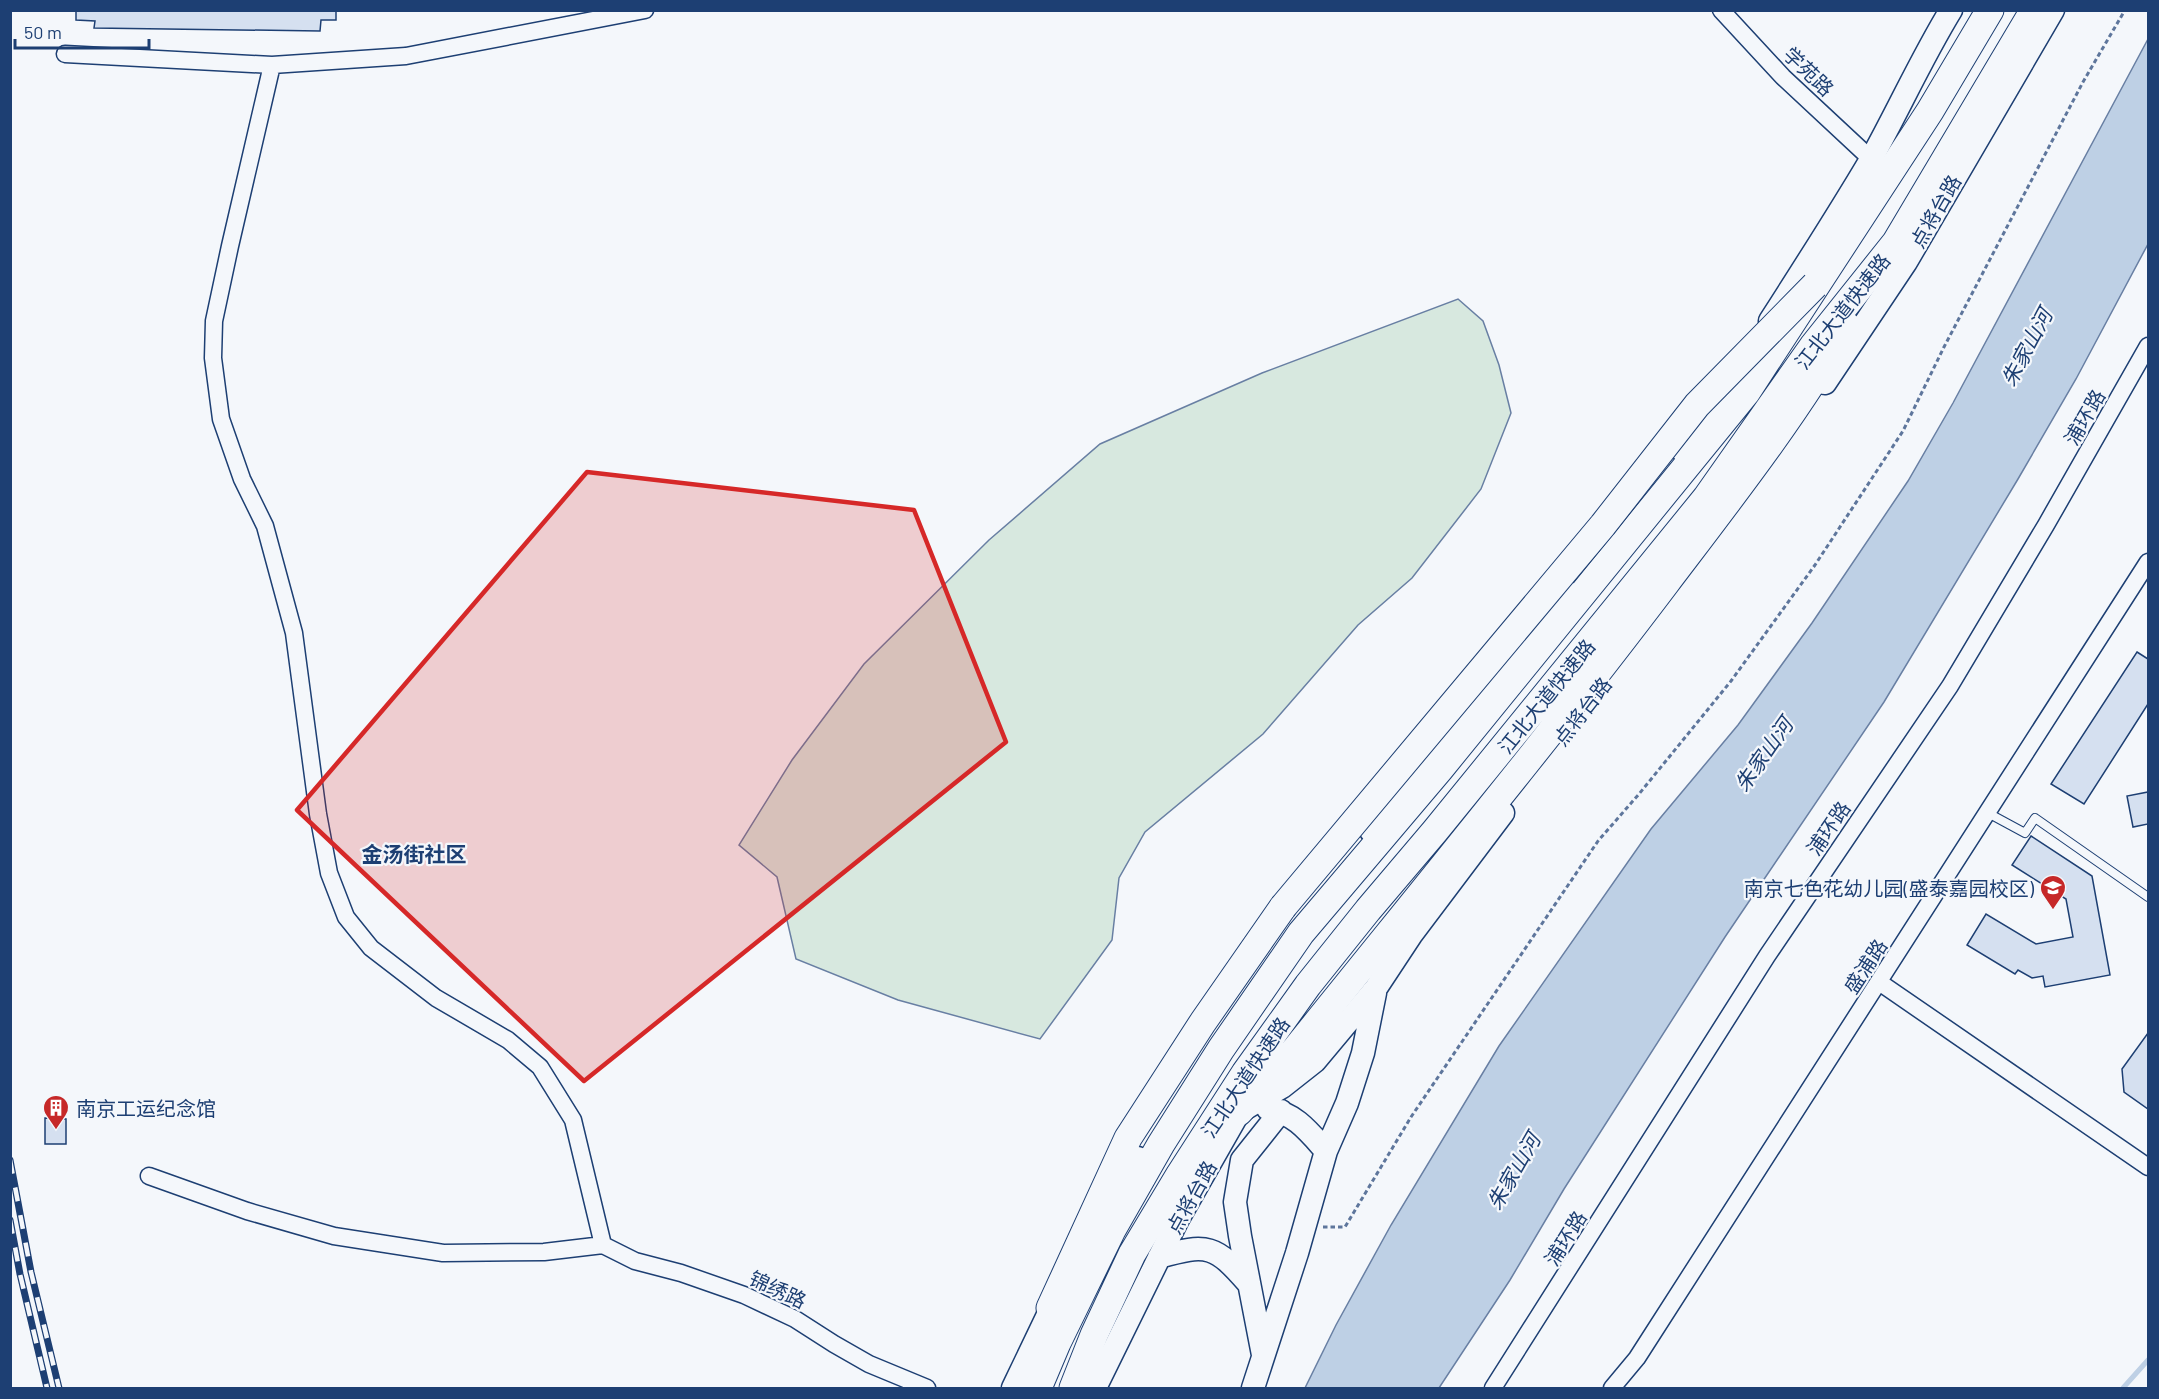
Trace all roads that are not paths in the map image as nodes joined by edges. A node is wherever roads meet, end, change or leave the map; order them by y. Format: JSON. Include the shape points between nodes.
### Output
{"nodes":[{"id":1,"x":645,"y":10,"type":"edge"},
{"id":2,"x":1721,"y":10,"type":"edge"},
{"id":3,"x":1951,"y":10,"type":"edge"},
{"id":4,"x":1990,"y":10,"type":"edge"},
{"id":5,"x":2034,"y":10,"type":"edge"},
{"id":6,"x":2053,"y":10,"type":"edge"},
{"id":7,"x":65,"y":54,"type":"dead end"},
{"id":8,"x":272,"y":65,"type":"junction"},
{"id":9,"x":1871,"y":159,"type":"junction"},
{"id":10,"x":1896,"y":242,"type":"junction"},
{"id":11,"x":1815,"y":285,"type":"junction"},
{"id":12,"x":2148,"y":346,"type":"edge"},
{"id":13,"x":2148,"y":562,"type":"edge"},
{"id":14,"x":1988,"y":813,"type":"junction"},
{"id":15,"x":2148,"y":897,"type":"edge"},
{"id":16,"x":1880,"y":982,"type":"junction"},
{"id":17,"x":1376,"y":988,"type":"junction"},
{"id":18,"x":1281,"y":1111,"type":"junction"},
{"id":19,"x":1239,"y":1112,"type":"junction"},
{"id":20,"x":1326,"y":1151,"type":"junction"},
{"id":21,"x":2148,"y":1167,"type":"edge"},
{"id":22,"x":149,"y":1176,"type":"dead end"},
{"id":23,"x":603,"y":1245,"type":"junction"},
{"id":24,"x":1159,"y":1257,"type":"junction"},
{"id":25,"x":1250,"y":1285,"type":"junction"},
{"id":26,"x":1050,"y":1308,"type":"junction"},
{"id":27,"x":1264,"y":1359,"type":"junction"},
{"id":28,"x":921,"y":1388,"type":"edge"},
{"id":29,"x":1013,"y":1389,"type":"edge"},
{"id":30,"x":1038,"y":1389,"type":"edge"},
{"id":31,"x":1072,"y":1389,"type":"edge"},
{"id":32,"x":1095,"y":1389,"type":"edge"},
{"id":33,"x":1253,"y":1389,"type":"edge"},
{"id":34,"x":1493,"y":1389,"type":"edge"},
{"id":35,"x":1612,"y":1389,"type":"edge"}],
"edges":[{"from":1,"to":8,"type":"street","via":[[406,56]]},
{"from":2,"to":9,"type":"street","name":"学苑路","via":[[1783,78]]},
{"from":3,"to":9,"type":"main road"},
{"from":4,"to":11,"type":"highway","name":"江北大道快速路","via":[[1930,111]]},
{"from":5,"to":10,"type":"highway","name":"江北大道快速路"},
{"from":6,"to":17,"type":"main road","name":"点将台路","via":[[1906,262],[1845,357],[1602,686],[1411,934]]},
{"from":7,"to":8,"type":"street"},
{"from":8,"to":23,"type":"street","via":[[214,321],[213,358],[221,419],[242,479],[265,526],[294,633],[329,873],[346,917],[371,948],[436,998],[508,1040],[540,1067],[573,1120]]},
{"from":9,"to":26,"type":"main road","via":[[1694,438],[1280,941],[1150,1138]]},
{"from":10,"to":19,"type":"highway","via":[[1833,349],[1740,485],[1615,651],[1290,1056]]},
{"from":10,"to":31,"type":"highway","name":"江北大道快速路","via":[[1813,346],[1706,498],[1308,985],[1245,1073],[1132,1254]]},
{"from":11,"to":26,"type":"highway","bridge":true,"via":[[1697,405],[1603,525],[1283,907],[1128,1138]]},
{"from":11,"to":30,"type":"highway","name":"江北大道快速路","bridge":true,"via":[[1746,393],[1301,933],[1161,1143],[1112,1230]]},
{"from":12,"to":34,"type":"street","name":"浦环路","via":[[1950,686],[1748,986]]},
{"from":13,"to":14,"type":"street","name":"盛浦路"},
{"from":14,"to":15,"type":"lane","via":[[2025,833],[2035,818]]},
{"from":14,"to":16,"type":"street","name":"盛浦路"},
{"from":16,"to":21,"type":"street"},
{"from":16,"to":35,"type":"street","name":"盛浦路","via":[[1637,1358]]},
{"from":17,"to":19,"type":"main road","name":"点将台路","via":[[1315,1061],[1282,1087]]},
{"from":17,"to":20,"type":"main road","via":[[1363,1053]]},
{"from":18,"to":19,"type":"main road","via":[[1259,1108]]},
{"from":18,"to":20,"type":"main road","via":[[1304,1127]]},
{"from":18,"to":25,"type":"main road","via":[[1242,1160],[1235,1202]]},
{"from":19,"to":24,"type":"main road","name":"点将台路"},
{"from":20,"to":27,"type":"main road"},
{"from":22,"to":23,"type":"street","via":[[247,1211],[334,1236],[443,1253],[544,1252]]},
{"from":23,"to":28,"type":"street","name":"锦绣路","via":[[635,1261],[744,1295]]},
{"from":24,"to":25,"type":"main road","via":[[1207,1249],[1230,1262]]},
{"from":24,"to":32,"type":"main road","name":"点将台路"},
{"from":25,"to":27,"type":"main road"},
{"from":26,"to":29,"type":"main road"},
{"from":27,"to":33,"type":"main road"}]}
